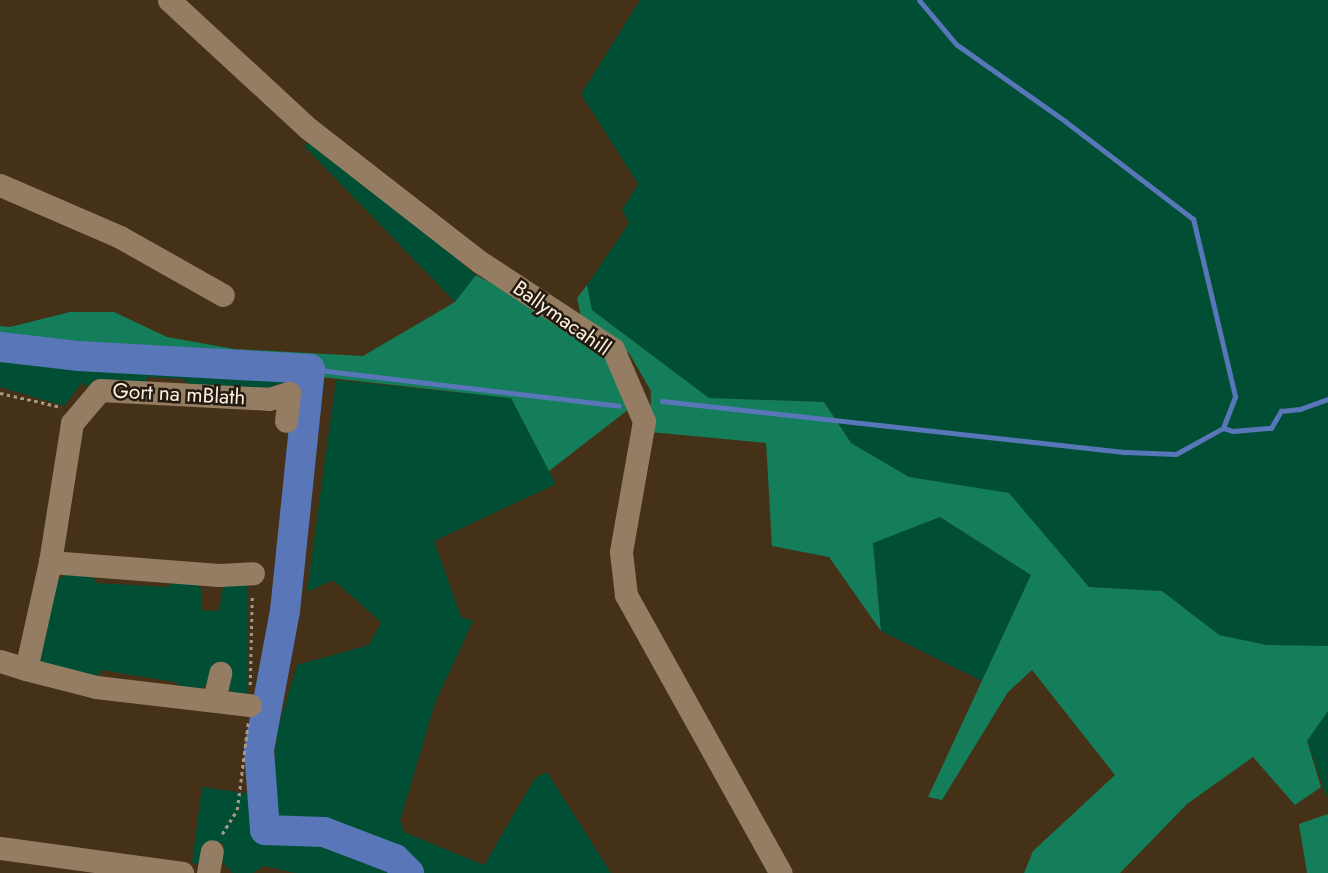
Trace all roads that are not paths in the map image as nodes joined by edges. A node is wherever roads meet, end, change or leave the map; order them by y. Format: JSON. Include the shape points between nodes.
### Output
{"nodes":[{"id":1,"x":169,"y":0,"type":"edge"},
{"id":2,"x":0,"y":185,"type":"edge"},
{"id":3,"x":223,"y":295,"type":"dead end"},
{"id":4,"x":286,"y":421,"type":"dead end"},
{"id":5,"x":50,"y":562,"type":"junction"},
{"id":6,"x":253,"y":573,"type":"dead end"},
{"id":7,"x":0,"y":661,"type":"edge"},
{"id":8,"x":26,"y":669,"type":"junction"},
{"id":9,"x":220,"y":673,"type":"dead end"},
{"id":10,"x":214,"y":700,"type":"junction"},
{"id":11,"x":250,"y":705,"type":"dead end"},
{"id":12,"x":0,"y":848,"type":"edge"},
{"id":13,"x":76,"y":866,"type":"edge"},
{"id":14,"x":182,"y":873,"type":"edge"},
{"id":15,"x":781,"y":873,"type":"edge"}],
"edges":[{"from":1,"to":15,"type":"street","name":"Ballymacahill","via":[[309,129],[480,262],[613,349],[644,421],[621,552],[626,595]]},
{"from":2,"to":3,"type":"street","via":[[120,237]]},
{"from":4,"to":5,"type":"street","name":"Gort na mBlath","via":[[289,393],[270,399],[100,390],[72,423]]},
{"from":5,"to":6,"type":"street","via":[[218,583]]},
{"from":5,"to":8,"type":"street"},
{"from":7,"to":8,"type":"street"},
{"from":8,"to":10,"type":"street","via":[[96,687]]},
{"from":9,"to":10,"type":"street"},
{"from":10,"to":11,"type":"street"},
{"from":12,"to":13,"type":"street"},
{"from":13,"to":14,"type":"street"}]}
